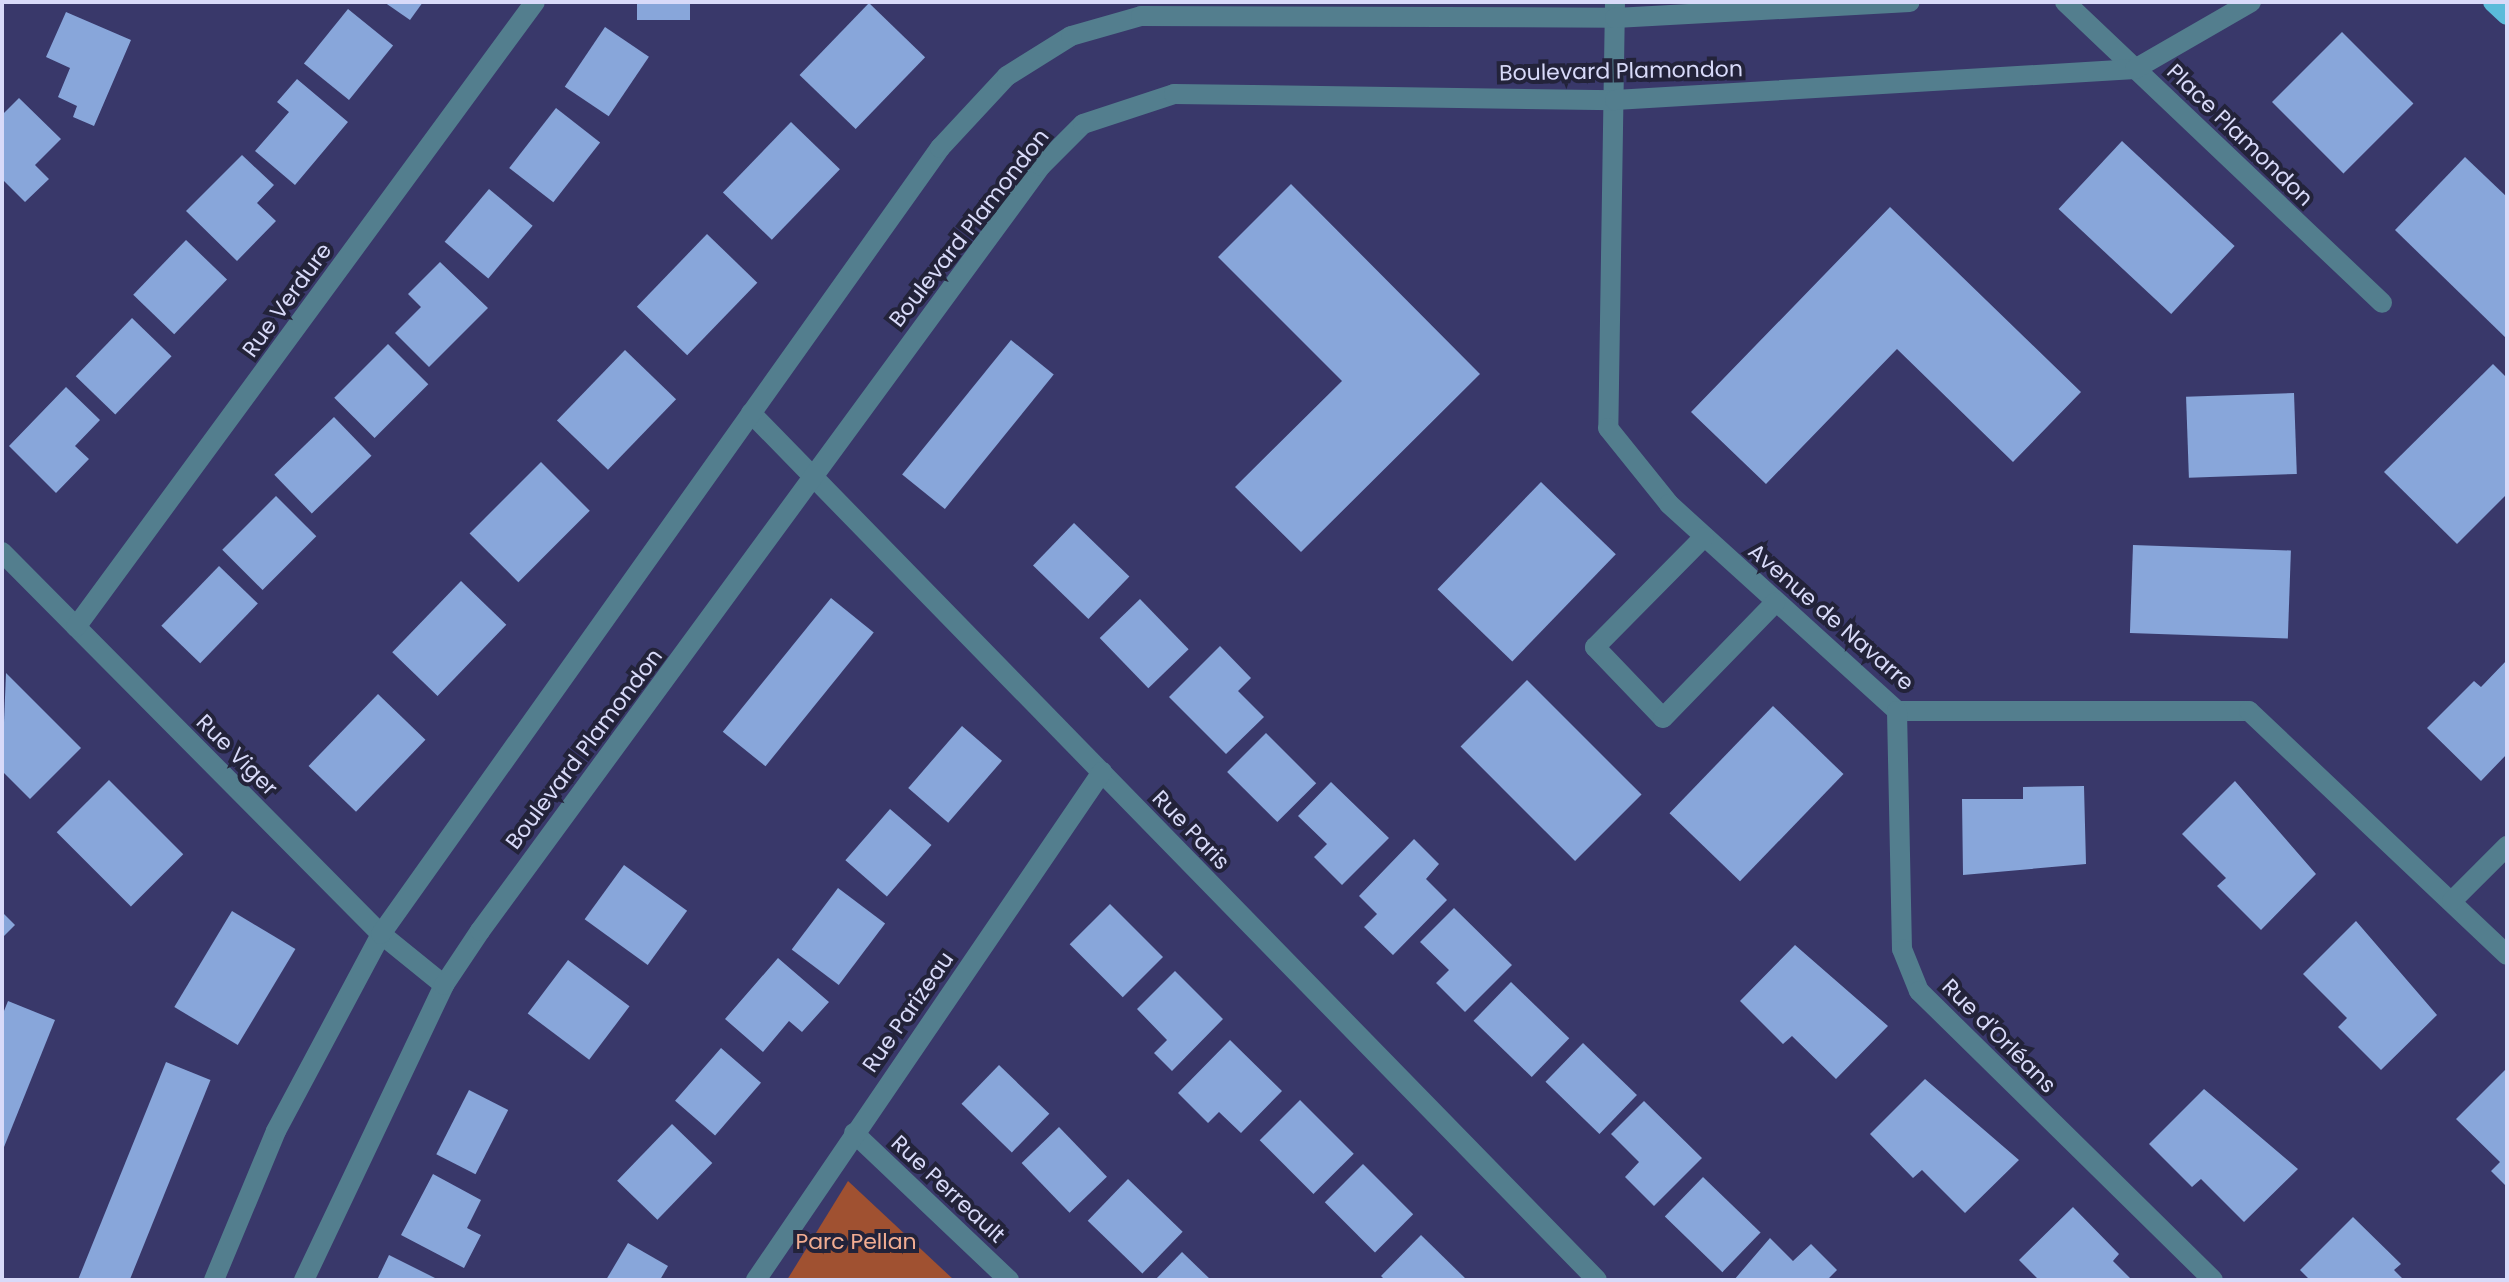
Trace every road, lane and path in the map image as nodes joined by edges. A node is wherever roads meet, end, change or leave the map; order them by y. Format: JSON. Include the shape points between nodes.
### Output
{"nodes":[{"id":1,"x":535,"y":2,"type":"edge"},
{"id":2,"x":1910,"y":2,"type":"edge"},
{"id":3,"x":2065,"y":2,"type":"edge"},
{"id":4,"x":2251,"y":2,"type":"edge"},
{"id":5,"x":2493,"y":2,"type":"edge"},
{"id":6,"x":1615,"y":10,"type":"edge"},
{"id":7,"x":2507,"y":15,"type":"edge"},
{"id":8,"x":2135,"y":69,"type":"junction"},
{"id":9,"x":1615,"y":100,"type":"junction"},
{"id":10,"x":2382,"y":303,"type":"dead end"},
{"id":11,"x":751,"y":413,"type":"junction"},
{"id":12,"x":813,"y":474,"type":"junction"},
{"id":13,"x":1704,"y":537,"type":"junction"},
{"id":14,"x":2,"y":552,"type":"edge"},
{"id":15,"x":1775,"y":603,"type":"junction"},
{"id":16,"x":76,"y":627,"type":"junction"},
{"id":17,"x":1897,"y":711,"type":"junction"},
{"id":18,"x":1102,"y":772,"type":"junction"},
{"id":19,"x":2507,"y":846,"type":"edge"},
{"id":20,"x":2452,"y":901,"type":"junction"},
{"id":21,"x":381,"y":934,"type":"junction"},
{"id":22,"x":2507,"y":955,"type":"edge"},
{"id":23,"x":444,"y":985,"type":"junction"},
{"id":24,"x":854,"y":1133,"type":"junction"},
{"id":25,"x":214,"y":1280,"type":"edge"},
{"id":26,"x":304,"y":1280,"type":"edge"},
{"id":27,"x":756,"y":1280,"type":"edge"},
{"id":28,"x":1009,"y":1280,"type":"edge"},
{"id":29,"x":1597,"y":1280,"type":"edge"},
{"id":30,"x":2213,"y":1280,"type":"edge"}],
"edges":[{"from":1,"to":16,"type":"street","name":"Rue Verdure"},
{"from":2,"to":6,"type":"street"},
{"from":3,"to":8,"type":"street","name":"Place Plamondon"},
{"from":4,"to":8,"type":"street","name":"Boulevard Plamondon"},
{"from":5,"to":7,"type":"main road"},
{"from":6,"to":9,"type":"street","name":"Avenue de Navarre"},
{"from":6,"to":11,"type":"street","via":[[1141,16],[1071,36],[1007,76],[940,148]]},
{"from":8,"to":9,"type":"street","name":"Boulevard Plamondon"},
{"from":8,"to":10,"type":"street","name":"Place Plamondon"},
{"from":9,"to":12,"type":"street","name":"Boulevard Plamondon","via":[[1174,94],[1083,124],[1041,166]]},
{"from":9,"to":13,"type":"street","name":"Avenue de Navarre","via":[[1608,428]]},
{"from":11,"to":12,"type":"street","name":"Rue Paris"},
{"from":11,"to":21,"type":"street"},
{"from":12,"to":18,"type":"street","name":"Rue Paris"},
{"from":12,"to":23,"type":"street","name":"Boulevard Plamondon"},
{"from":13,"to":15,"type":"street","name":"Avenue de Navarre"},
{"from":13,"to":15,"type":"street","via":[[1595,647],[1663,718]]},
{"from":14,"to":16,"type":"street","name":"Rue Viger"},
{"from":15,"to":17,"type":"street","name":"Avenue de Navarre"},
{"from":16,"to":21,"type":"street","name":"Rue Viger"},
{"from":17,"to":20,"type":"street","name":"Avenue de Navarre","via":[[2249,711]]},
{"from":17,"to":30,"type":"street","name":"Rue d'Orléans","via":[[1902,949],[1919,991]]},
{"from":18,"to":24,"type":"street","name":"Rue Parizeau"},
{"from":18,"to":29,"type":"street","name":"Rue Paris"},
{"from":19,"to":20,"type":"street"},
{"from":20,"to":22,"type":"street","name":"Avenue de Navarre"},
{"from":21,"to":23,"type":"street","name":"Rue Viger"},
{"from":21,"to":25,"type":"street","via":[[276,1131]]},
{"from":23,"to":26,"type":"street","name":"Boulevard Plamondon"},
{"from":24,"to":27,"type":"street","name":"Rue Parizeau"},
{"from":24,"to":28,"type":"street","name":"Rue Perreault"}]}
